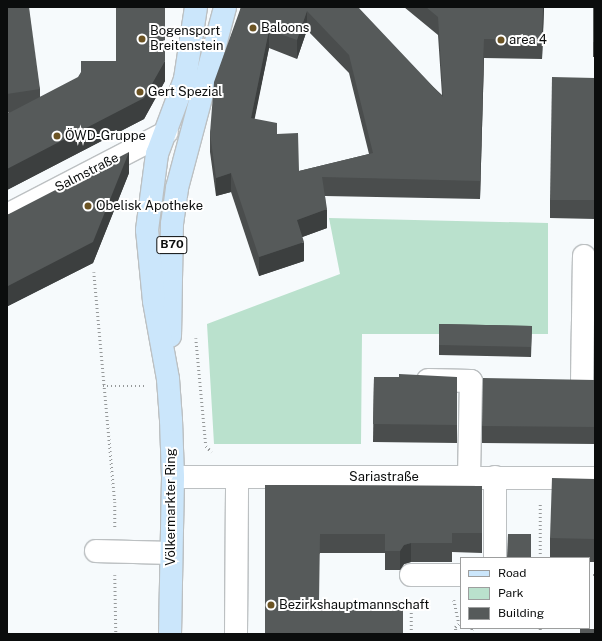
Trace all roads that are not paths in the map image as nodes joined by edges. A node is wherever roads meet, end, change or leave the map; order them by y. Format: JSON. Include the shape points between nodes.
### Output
{"nodes":[{"id":1,"x":196,"y":7,"type":"edge"},
{"id":2,"x":225,"y":7,"type":"edge"},
{"id":3,"x":167,"y":132,"type":"junction"},
{"id":4,"x":7,"y":215,"type":"edge"},
{"id":5,"x":584,"y":256,"type":"dead end"},
{"id":6,"x":168,"y":379,"type":"junction"},
{"id":7,"x":408,"y":380,"type":"edge"},
{"id":8,"x":471,"y":381,"type":"junction"},
{"id":9,"x":495,"y":381,"type":"edge"},
{"id":10,"x":558,"y":382,"type":"edge"},
{"id":11,"x":588,"y":383,"type":"edge"},
{"id":12,"x":173,"y":477,"type":"junction"},
{"id":13,"x":237,"y":477,"type":"junction"},
{"id":14,"x":469,"y":477,"type":"junction"},
{"id":15,"x":495,"y":477,"type":"junction"},
{"id":16,"x":595,"y":478,"type":"edge"},
{"id":17,"x":106,"y":551,"type":"road end"},
{"id":18,"x":171,"y":553,"type":"junction"},
{"id":19,"x":495,"y":557,"type":"edge"},
{"id":20,"x":411,"y":575,"type":"road end"},
{"id":21,"x":460,"y":575,"type":"edge"},
{"id":22,"x":170,"y":634,"type":"edge"},
{"id":23,"x":236,"y":634,"type":"edge"}],
"edges":[{"from":1,"to":3,"type":"main road","number":"B70","via":[[185,79]]},
{"from":2,"to":6,"type":"main road","name":"Völkermarkter Ring","number":"B70","via":[[180,169],[172,224]]},
{"from":3,"to":4,"type":"street","name":"Salmstraße"},
{"from":3,"to":6,"type":"main road","name":"Völkermarkter Ring","number":"B70","via":[[158,154],[147,230],[154,301]]},
{"from":5,"to":11,"type":"street"},
{"from":6,"to":12,"type":"main road","name":"Völkermarkter Ring","number":"B70"},
{"from":7,"to":8,"type":"street"},
{"from":8,"to":9,"type":"street"},
{"from":8,"to":14,"type":"street"},
{"from":10,"to":11,"type":"street"},
{"from":12,"to":13,"type":"street","name":"Sariastraße"},
{"from":12,"to":18,"type":"main road","name":"Völkermarkter Ring","number":"B70"},
{"from":13,"to":14,"type":"street","name":"Sariastraße"},
{"from":13,"to":23,"type":"street"},
{"from":14,"to":15,"type":"street","name":"Sariastraße"},
{"from":15,"to":16,"type":"street","name":"Sariastraße"},
{"from":15,"to":19,"type":"street"},
{"from":17,"to":18,"type":"street"},
{"from":18,"to":22,"type":"main road","name":"Völkermarkter Ring","number":"B70"},
{"from":20,"to":21,"type":"street"}]}
